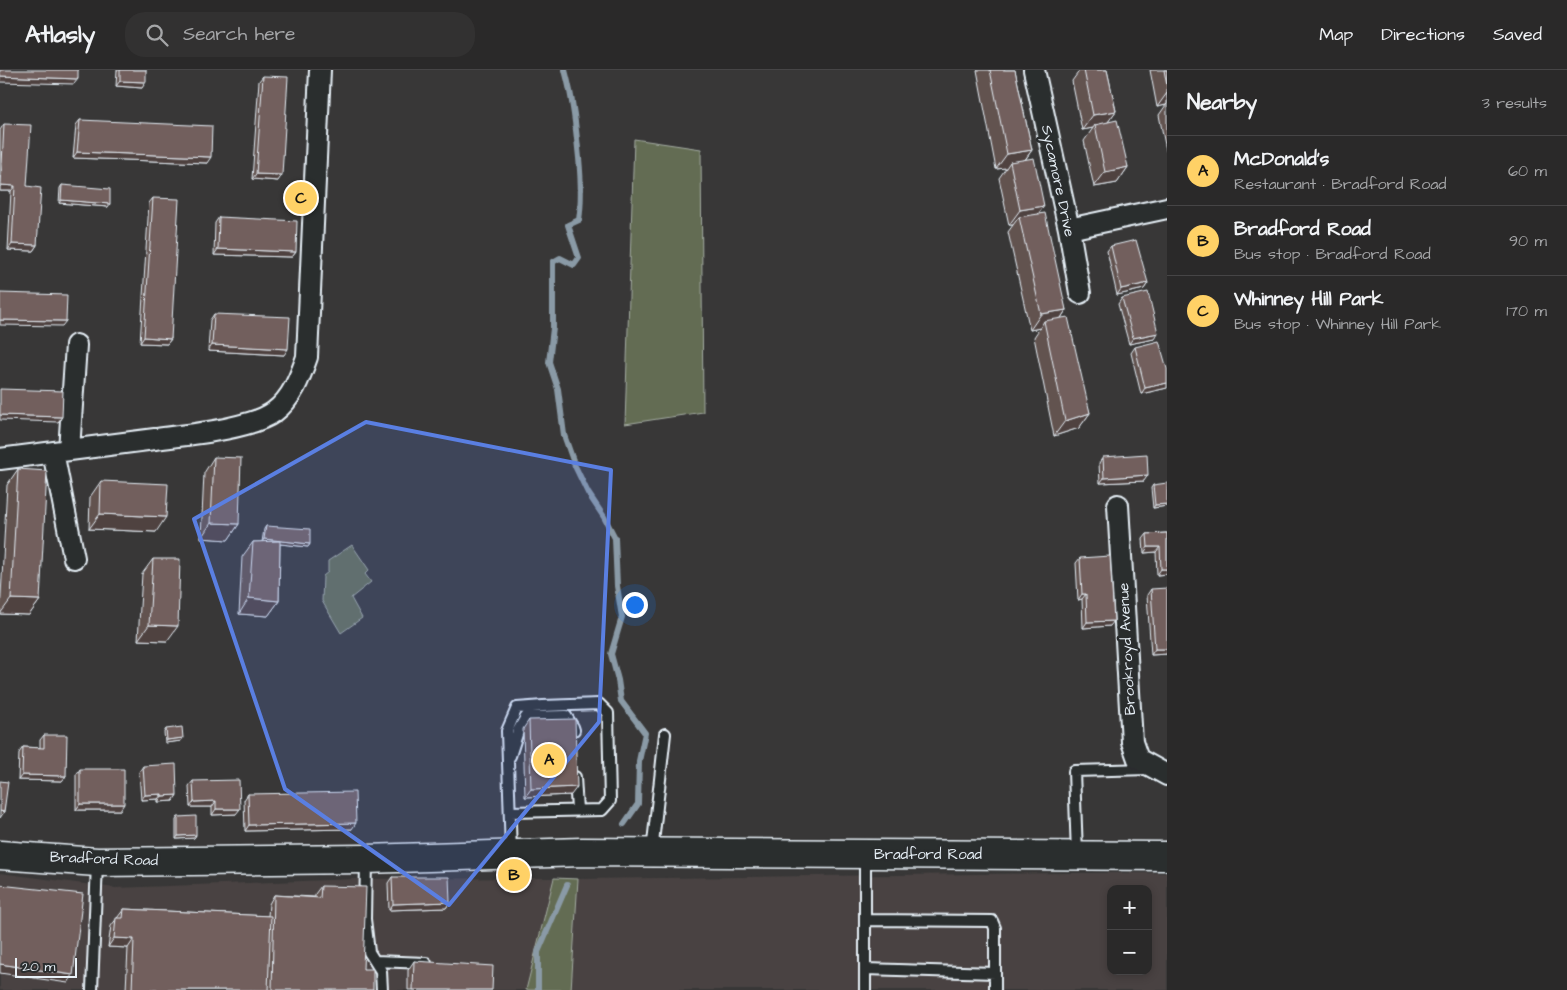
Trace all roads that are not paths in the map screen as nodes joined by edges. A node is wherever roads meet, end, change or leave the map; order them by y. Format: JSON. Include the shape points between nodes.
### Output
{"nodes":[{"id":1,"x":320,"y":70,"type":"edge"},
{"id":2,"x":1034,"y":70,"type":"edge"},
{"id":3,"x":1167,"y":208,"type":"edge"},
{"id":4,"x":1069,"y":229,"type":"junction"},
{"id":5,"x":1080,"y":293,"type":"dead end"},
{"id":6,"x":76,"y":345,"type":"dead end"},
{"id":7,"x":61,"y":451,"type":"junction"},
{"id":8,"x":0,"y":459,"type":"edge"},
{"id":9,"x":1118,"y":505,"type":"dead end"},
{"id":10,"x":74,"y":558,"type":"dead end"},
{"id":11,"x":665,"y":734,"type":"dead end"},
{"id":12,"x":574,"y":736,"type":"edge"},
{"id":13,"x":575,"y":764,"type":"edge"},
{"id":14,"x":507,"y":766,"type":"junction"},
{"id":15,"x":1163,"y":772,"type":"edge"},
{"id":16,"x":577,"y":810,"type":"junction"},
{"id":17,"x":510,"y":812,"type":"junction"},
{"id":18,"x":652,"y":853,"type":"junction"},
{"id":19,"x":0,"y":854,"type":"edge"},
{"id":20,"x":511,"y":854,"type":"junction"},
{"id":21,"x":864,"y":854,"type":"junction"},
{"id":22,"x":1078,"y":855,"type":"junction"},
{"id":23,"x":1167,"y":856,"type":"edge"},
{"id":24,"x":366,"y":859,"type":"junction"},
{"id":25,"x":96,"y":862,"type":"junction"},
{"id":26,"x":865,"y":920,"type":"junction"},
{"id":27,"x":375,"y":961,"type":"junction"},
{"id":28,"x":436,"y":963,"type":"edge"},
{"id":29,"x":865,"y":970,"type":"junction"},
{"id":30,"x":995,"y":974,"type":"junction"},
{"id":31,"x":92,"y":990,"type":"edge"},
{"id":32,"x":382,"y":990,"type":"edge"},
{"id":33,"x":865,"y":990,"type":"edge"},
{"id":34,"x":995,"y":990,"type":"edge"}],
"edges":[{"from":1,"to":7,"type":"street","via":[[307,357],[300,379],[274,412],[255,422],[202,433]]},
{"from":2,"to":4,"type":"street","name":"Sycamore Drive"},
{"from":3,"to":4,"type":"street"},
{"from":4,"to":5,"type":"street","name":"Sycamore Drive"},
{"from":6,"to":7,"type":"street"},
{"from":7,"to":8,"type":"street"},
{"from":7,"to":10,"type":"street"},
{"from":9,"to":15,"type":"street","name":"Brookroyd Avenue","via":[[1132,742],[1138,759]]},
{"from":11,"to":18,"type":"lane"},
{"from":12,"to":14,"type":"lane","via":[[574,727],[566,716],[526,717]]},
{"from":13,"to":16,"type":"lane"},
{"from":14,"to":16,"type":"lane","via":[[507,730],[517,708],[599,704],[608,713],[610,801],[602,810]]},
{"from":14,"to":17,"type":"lane"},
{"from":15,"to":22,"type":"lane","via":[[1074,771]]},
{"from":16,"to":17,"type":"lane"},
{"from":17,"to":20,"type":"lane"},
{"from":18,"to":20,"type":"main road","name":"Bradford Road"},
{"from":18,"to":21,"type":"main road","name":"Bradford Road"},
{"from":19,"to":25,"type":"main road","name":"Bradford Road"},
{"from":20,"to":24,"type":"main road","name":"Bradford Road"},
{"from":21,"to":22,"type":"main road","name":"Bradford Road"},
{"from":21,"to":26,"type":"lane"},
{"from":22,"to":23,"type":"main road","name":"Bradford Road"},
{"from":24,"to":25,"type":"main road","name":"Bradford Road"},
{"from":24,"to":27,"type":"lane","via":[[365,919],[370,952]]},
{"from":25,"to":31,"type":"lane"},
{"from":26,"to":29,"type":"lane"},
{"from":26,"to":30,"type":"lane","via":[[992,921],[995,928]]},
{"from":27,"to":28,"type":"lane"},
{"from":27,"to":32,"type":"lane","via":[[380,971]]},
{"from":29,"to":30,"type":"lane"},
{"from":29,"to":33,"type":"lane"},
{"from":30,"to":34,"type":"lane"}]}
